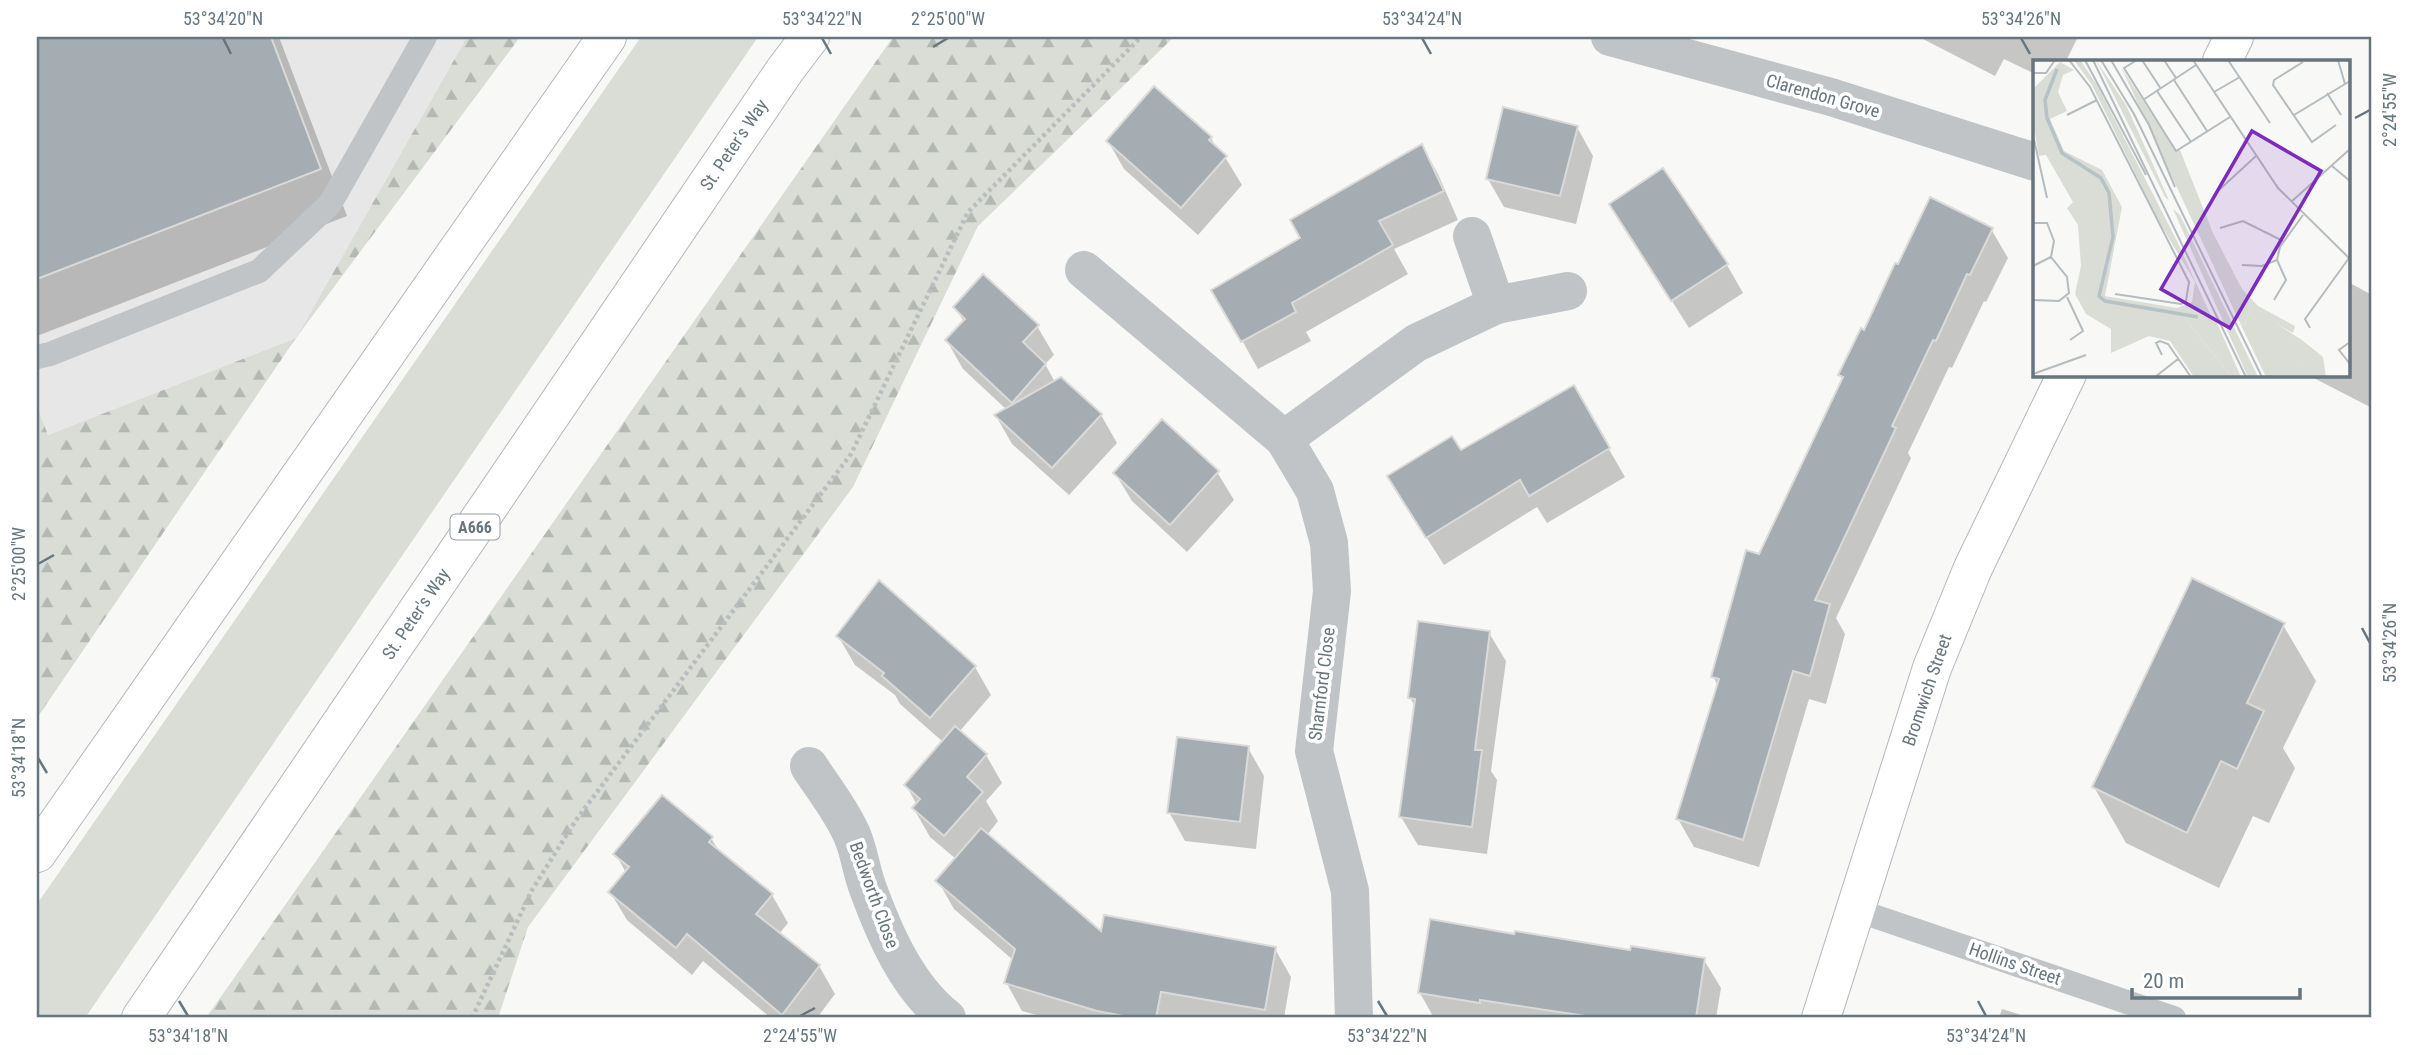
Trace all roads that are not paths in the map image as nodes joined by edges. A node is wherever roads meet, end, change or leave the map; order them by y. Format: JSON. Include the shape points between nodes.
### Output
{"nodes":[{"id":1,"x":425,"y":37,"type":"edge"},
{"id":2,"x":607,"y":37,"type":"edge"},
{"id":3,"x":810,"y":37,"type":"edge"},
{"id":4,"x":1610,"y":37,"type":"edge"},
{"id":5,"x":2234,"y":37,"type":"edge"},
{"id":6,"x":2222,"y":60,"type":"edge"},
{"id":7,"x":2033,"y":161,"type":"edge"},
{"id":8,"x":1472,"y":236,"type":"dead end"},
{"id":9,"x":1084,"y":270,"type":"dead end"},
{"id":10,"x":1568,"y":291,"type":"dead end"},
{"id":11,"x":1496,"y":305,"type":"junction"},
{"id":12,"x":37,"y":357,"type":"edge"},
{"id":13,"x":2066,"y":376,"type":"edge"},
{"id":14,"x":1284,"y":439,"type":"junction"},
{"id":15,"x":809,"y":766,"type":"dead end"},
{"id":16,"x":37,"y":853,"type":"edge"},
{"id":17,"x":1856,"y":910,"type":"junction"},
{"id":18,"x":141,"y":1018,"type":"edge"},
{"id":19,"x":947,"y":1018,"type":"edge"},
{"id":20,"x":1354,"y":1018,"type":"edge"},
{"id":21,"x":1821,"y":1018,"type":"edge"},
{"id":22,"x":2174,"y":1018,"type":"edge"}],
"edges":[{"from":1,"to":12,"type":"lane","via":[[330,204],[259,271]]},
{"from":2,"to":16,"type":"main road"},
{"from":3,"to":18,"type":"main road","name":"St. Peter's Way","number":"A666"},
{"from":4,"to":7,"type":"street","name":"Clarendon Grove","via":[[1831,97]]},
{"from":5,"to":6,"type":"main road"},
{"from":8,"to":11,"type":"street"},
{"from":9,"to":14,"type":"street","name":"Sharnford Close"},
{"from":10,"to":11,"type":"street"},
{"from":11,"to":14,"type":"street","via":[[1416,343]]},
{"from":13,"to":17,"type":"main road","name":"Bromwich Street","via":[[1973,568],[1932,668]]},
{"from":14,"to":20,"type":"street","name":"Sharnford Close","via":[[1315,492],[1329,543],[1332,591],[1314,751],[1350,891]]},
{"from":15,"to":19,"type":"street","name":"Bedworth Close","via":[[854,838],[867,886],[895,953],[931,1006]]},
{"from":17,"to":21,"type":"main road","name":"Bromwich Street"},
{"from":17,"to":22,"type":"lane","name":"Hollins Street"}]}
